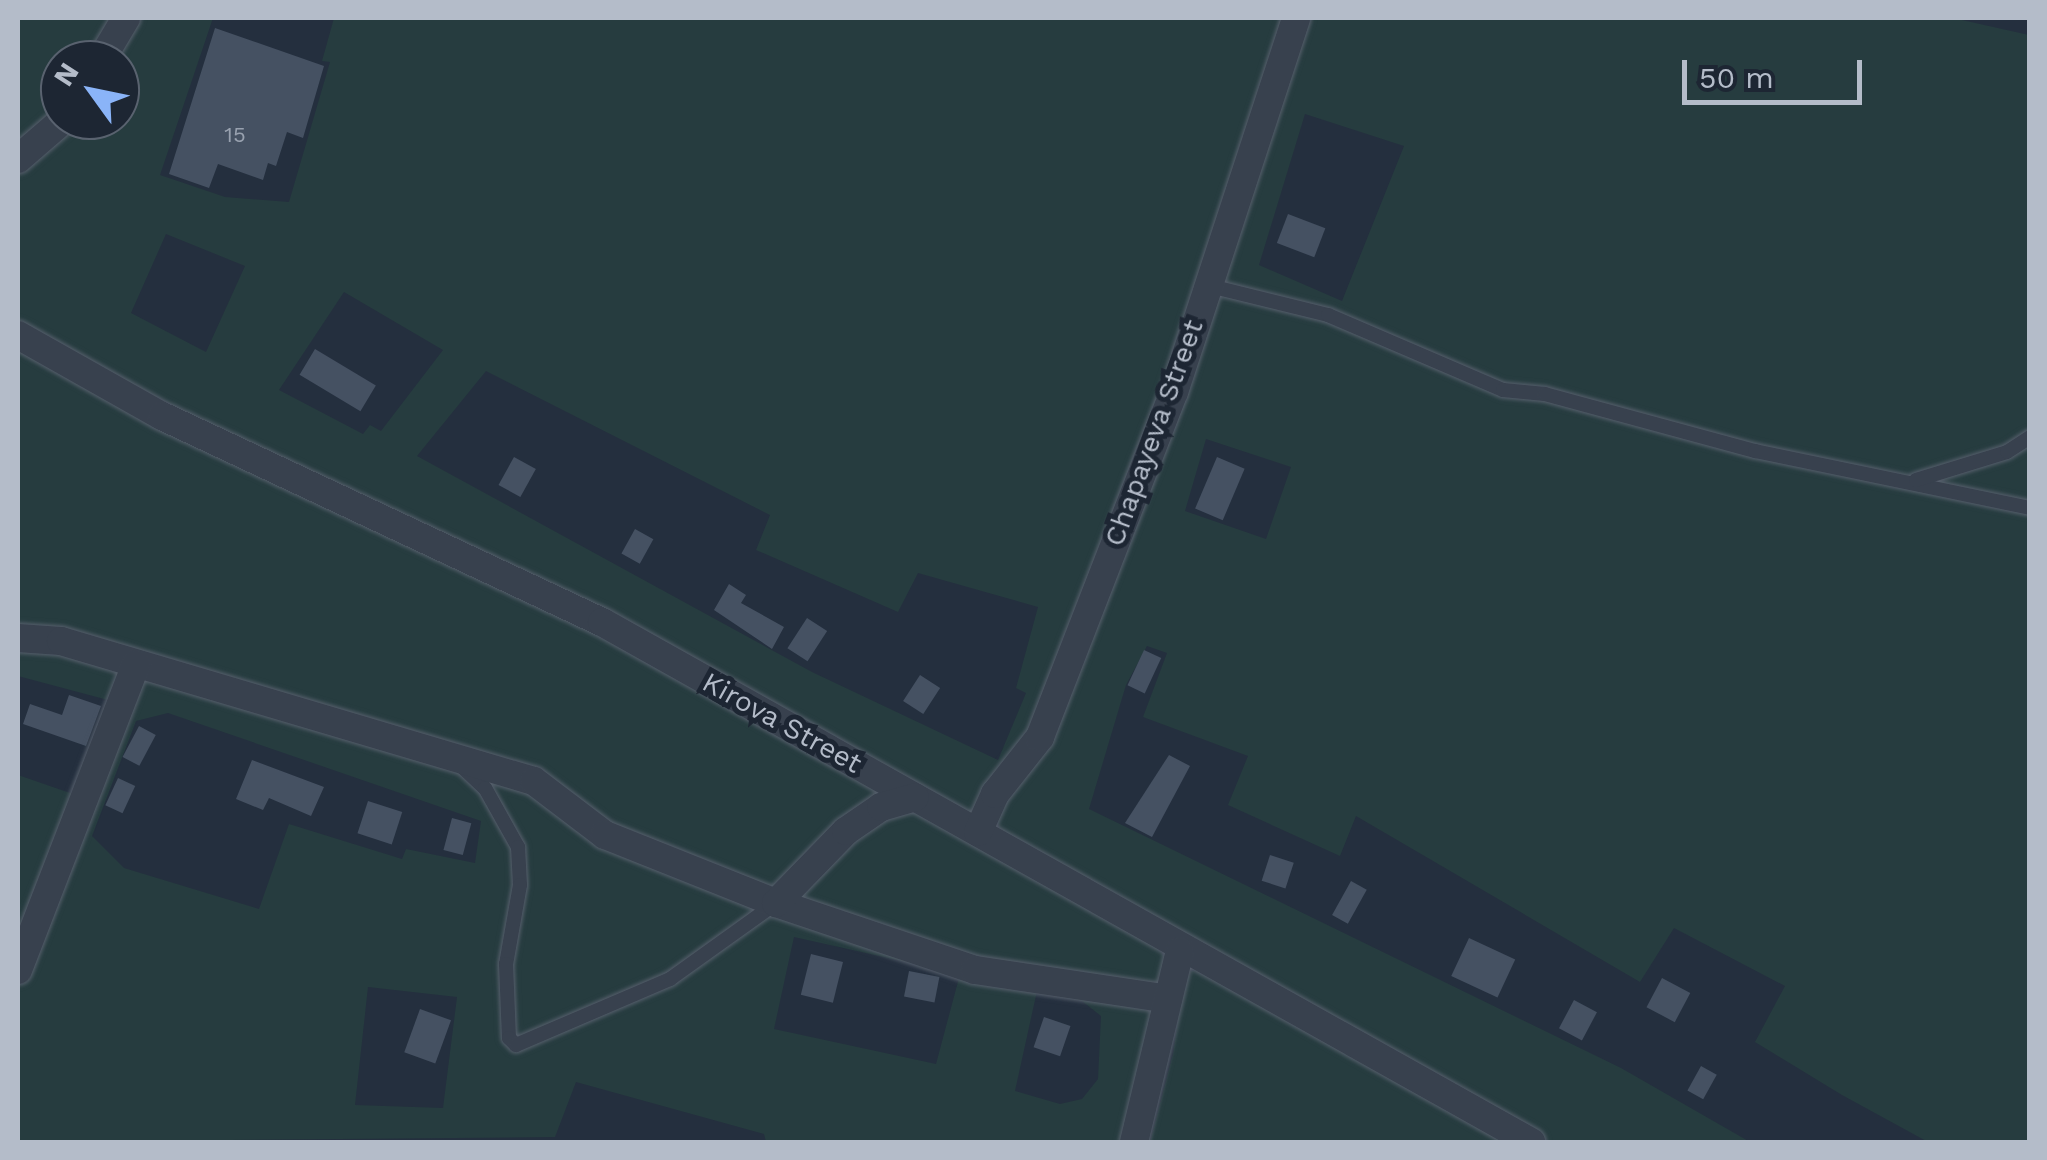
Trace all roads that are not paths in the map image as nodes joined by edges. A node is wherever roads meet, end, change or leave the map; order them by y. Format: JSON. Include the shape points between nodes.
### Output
{"nodes":[{"id":1,"x":126,"y":18,"type":"edge"},
{"id":2,"x":1296,"y":18,"type":"edge"},
{"id":3,"x":113,"y":40,"type":"edge"},
{"id":4,"x":40,"y":140,"type":"edge"},
{"id":5,"x":18,"y":159,"type":"edge"},
{"id":6,"x":1206,"y":285,"type":"junction"},
{"id":7,"x":18,"y":336,"type":"edge"},
{"id":8,"x":2030,"y":437,"type":"edge"},
{"id":9,"x":1915,"y":480,"type":"junction"},
{"id":10,"x":2030,"y":508,"type":"edge"},
{"id":11,"x":18,"y":638,"type":"edge"},
{"id":12,"x":136,"y":664,"type":"junction"},
{"id":13,"x":450,"y":755,"type":"junction"},
{"id":14,"x":915,"y":797,"type":"junction"},
{"id":15,"x":978,"y":832,"type":"junction"},
{"id":16,"x":776,"y":904,"type":"junction"},
{"id":17,"x":1180,"y":950,"type":"junction"},
{"id":18,"x":18,"y":970,"type":"edge"},
{"id":19,"x":1168,"y":999,"type":"junction"},
{"id":20,"x":1134,"y":1142,"type":"edge"},
{"id":21,"x":1530,"y":1142,"type":"edge"}],
"edges":[{"from":1,"to":3,"type":"street"},
{"from":2,"to":6,"type":"street","name":"Chapayeva Street"},
{"from":4,"to":5,"type":"street"},
{"from":6,"to":9,"type":"lane","via":[[1328,315],[1503,390],[1545,394],[1755,451]]},
{"from":6,"to":15,"type":"street","name":"Chapayeva Street","via":[[1174,392],[1040,737],[995,794]]},
{"from":7,"to":14,"type":"street","name":"Kirova Street","via":[[178,424],[602,622]]},
{"from":8,"to":9,"type":"lane","via":[[2007,452]]},
{"from":9,"to":10,"type":"lane"},
{"from":11,"to":12,"type":"street","via":[[60,642]]},
{"from":12,"to":13,"type":"street"},
{"from":12,"to":18,"type":"street"},
{"from":13,"to":16,"type":"street","via":[[534,781],[605,835]]},
{"from":13,"to":16,"type":"lane","via":[[485,788],[518,847],[520,885],[506,964],[509,1038],[516,1045],[670,979]]},
{"from":14,"to":15,"type":"street","name":"Kirova Street"},
{"from":14,"to":16,"type":"street","via":[[881,807],[846,831]]},
{"from":15,"to":17,"type":"street","name":"Kirova Street"},
{"from":16,"to":19,"type":"street","via":[[975,970]]},
{"from":17,"to":19,"type":"street"},
{"from":17,"to":21,"type":"street","name":"Kirova Street"},
{"from":19,"to":20,"type":"street"}]}
